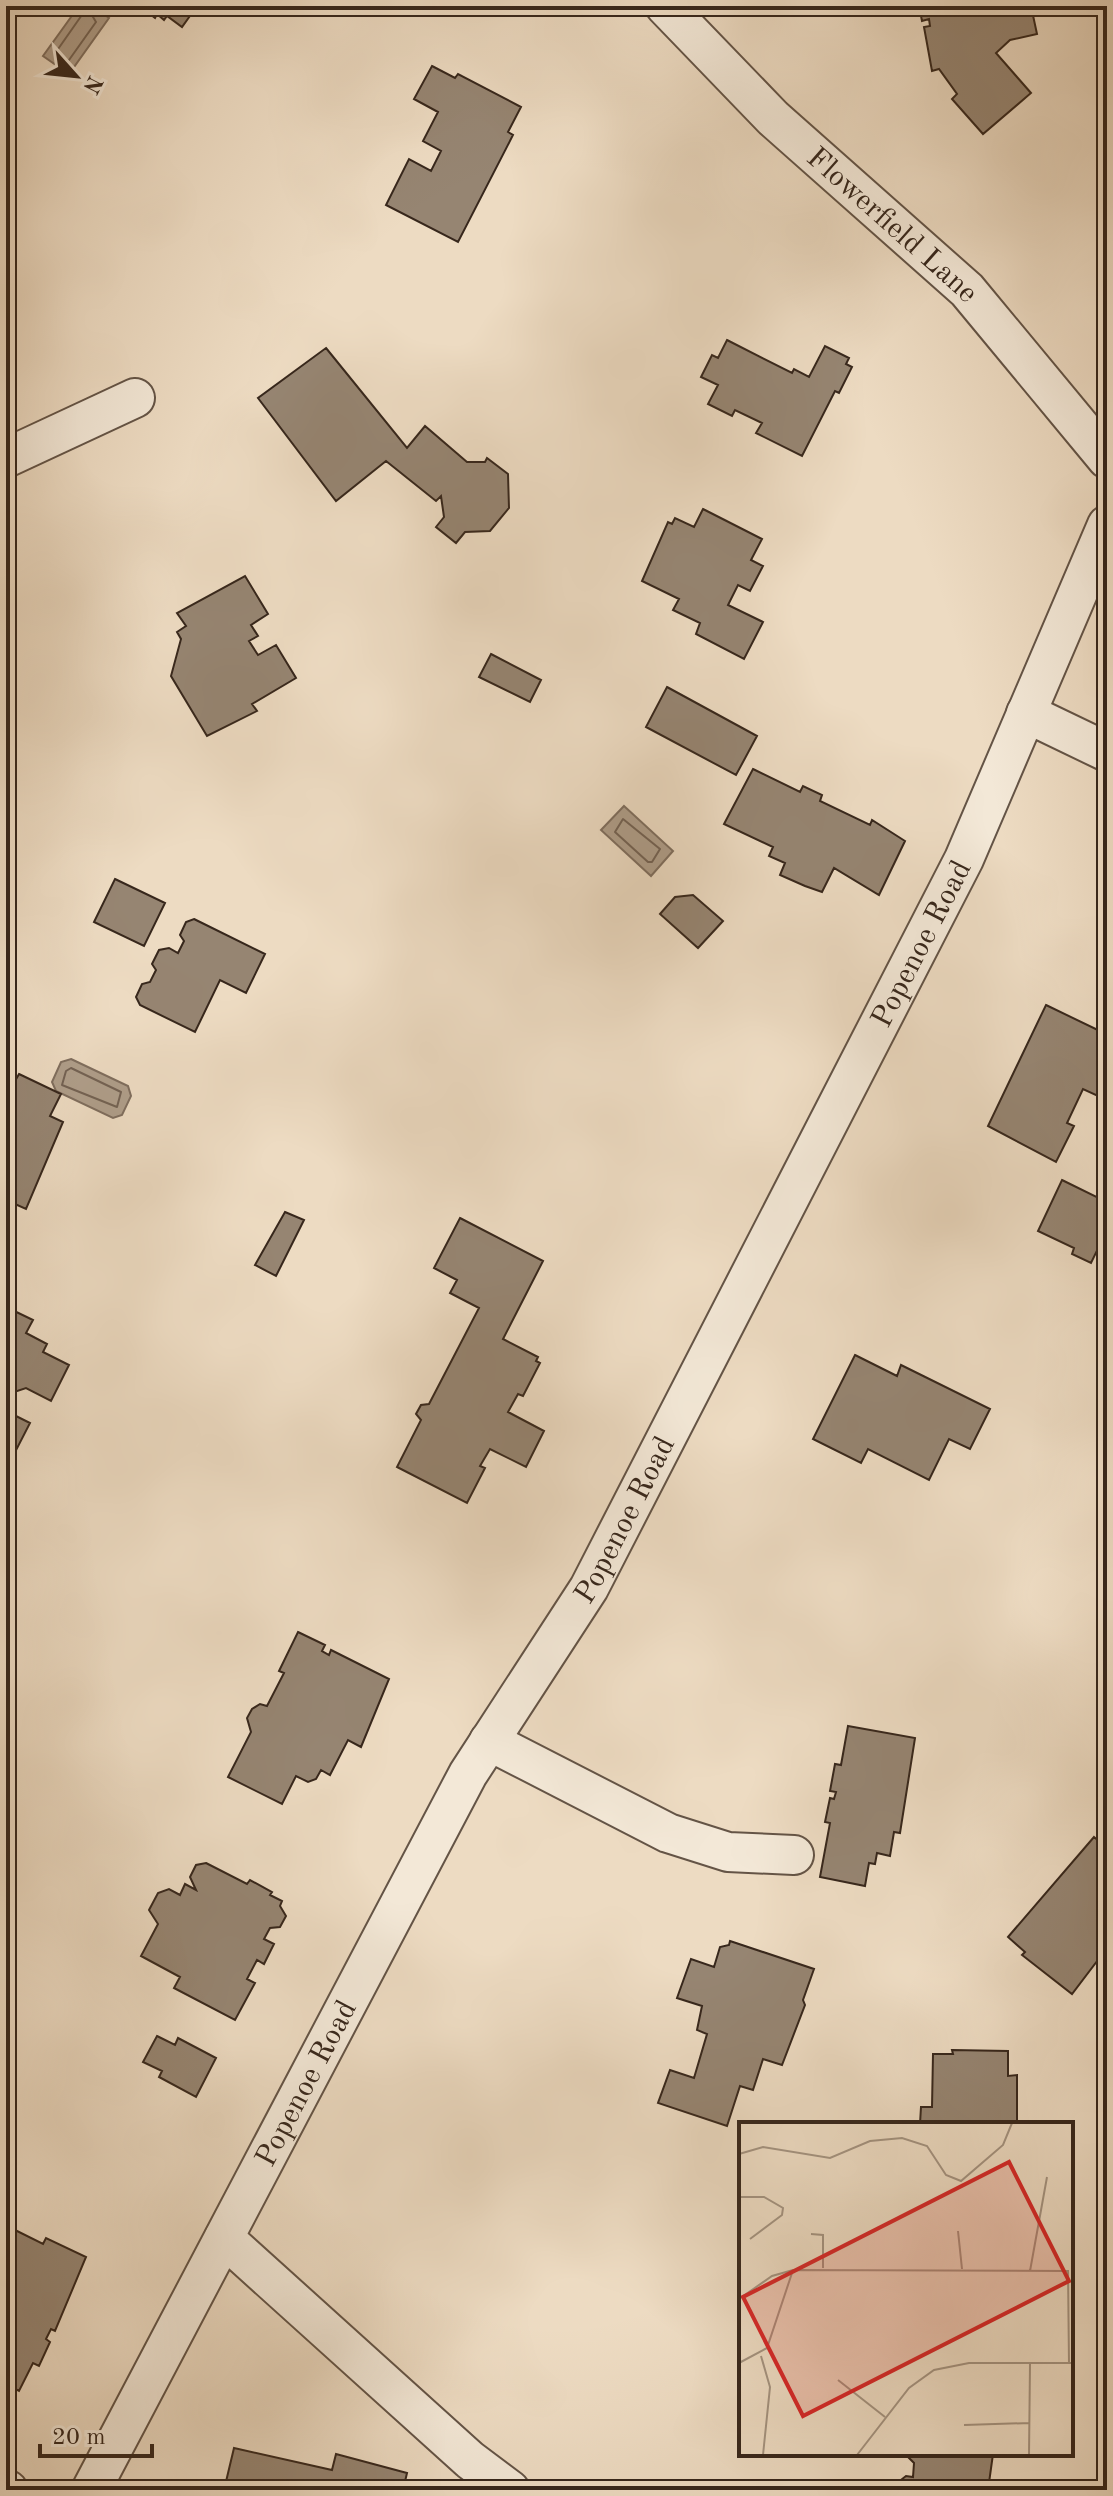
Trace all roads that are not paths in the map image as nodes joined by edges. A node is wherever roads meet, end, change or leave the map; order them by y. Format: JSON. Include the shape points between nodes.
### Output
{"nodes":[{"id":1,"x":665,"y":6,"type":"edge"},
{"id":2,"x":135,"y":398,"type":"dead end"},
{"id":3,"x":6,"y":458,"type":"edge"},
{"id":4,"x":1107,"y":459,"type":"edge"},
{"id":5,"x":1107,"y":525,"type":"edge"},
{"id":6,"x":1026,"y":713,"type":"junction"},
{"id":7,"x":1107,"y":752,"type":"edge"},
{"id":8,"x":489,"y":1741,"type":"junction"},
{"id":9,"x":794,"y":1855,"type":"dead end"},
{"id":10,"x":224,"y":2238,"type":"junction"},
{"id":11,"x":91,"y":2490,"type":"edge"},
{"id":12,"x":510,"y":2490,"type":"edge"}],
"edges":[{"from":1,"to":4,"type":"street","name":"Flowerfield Lane","via":[[773,118],[967,290]]},
{"from":2,"to":3,"type":"street"},
{"from":5,"to":6,"type":"street","name":"Popenoe Road"},
{"from":6,"to":7,"type":"street"},
{"from":6,"to":8,"type":"street","name":"Popenoe Road","via":[[964,859],[589,1588]]},
{"from":8,"to":9,"type":"street","via":[[668,1833],[728,1852]]},
{"from":8,"to":10,"type":"street","name":"Popenoe Road"},
{"from":10,"to":11,"type":"street","name":"Popenoe Road"},
{"from":10,"to":12,"type":"street"}]}
